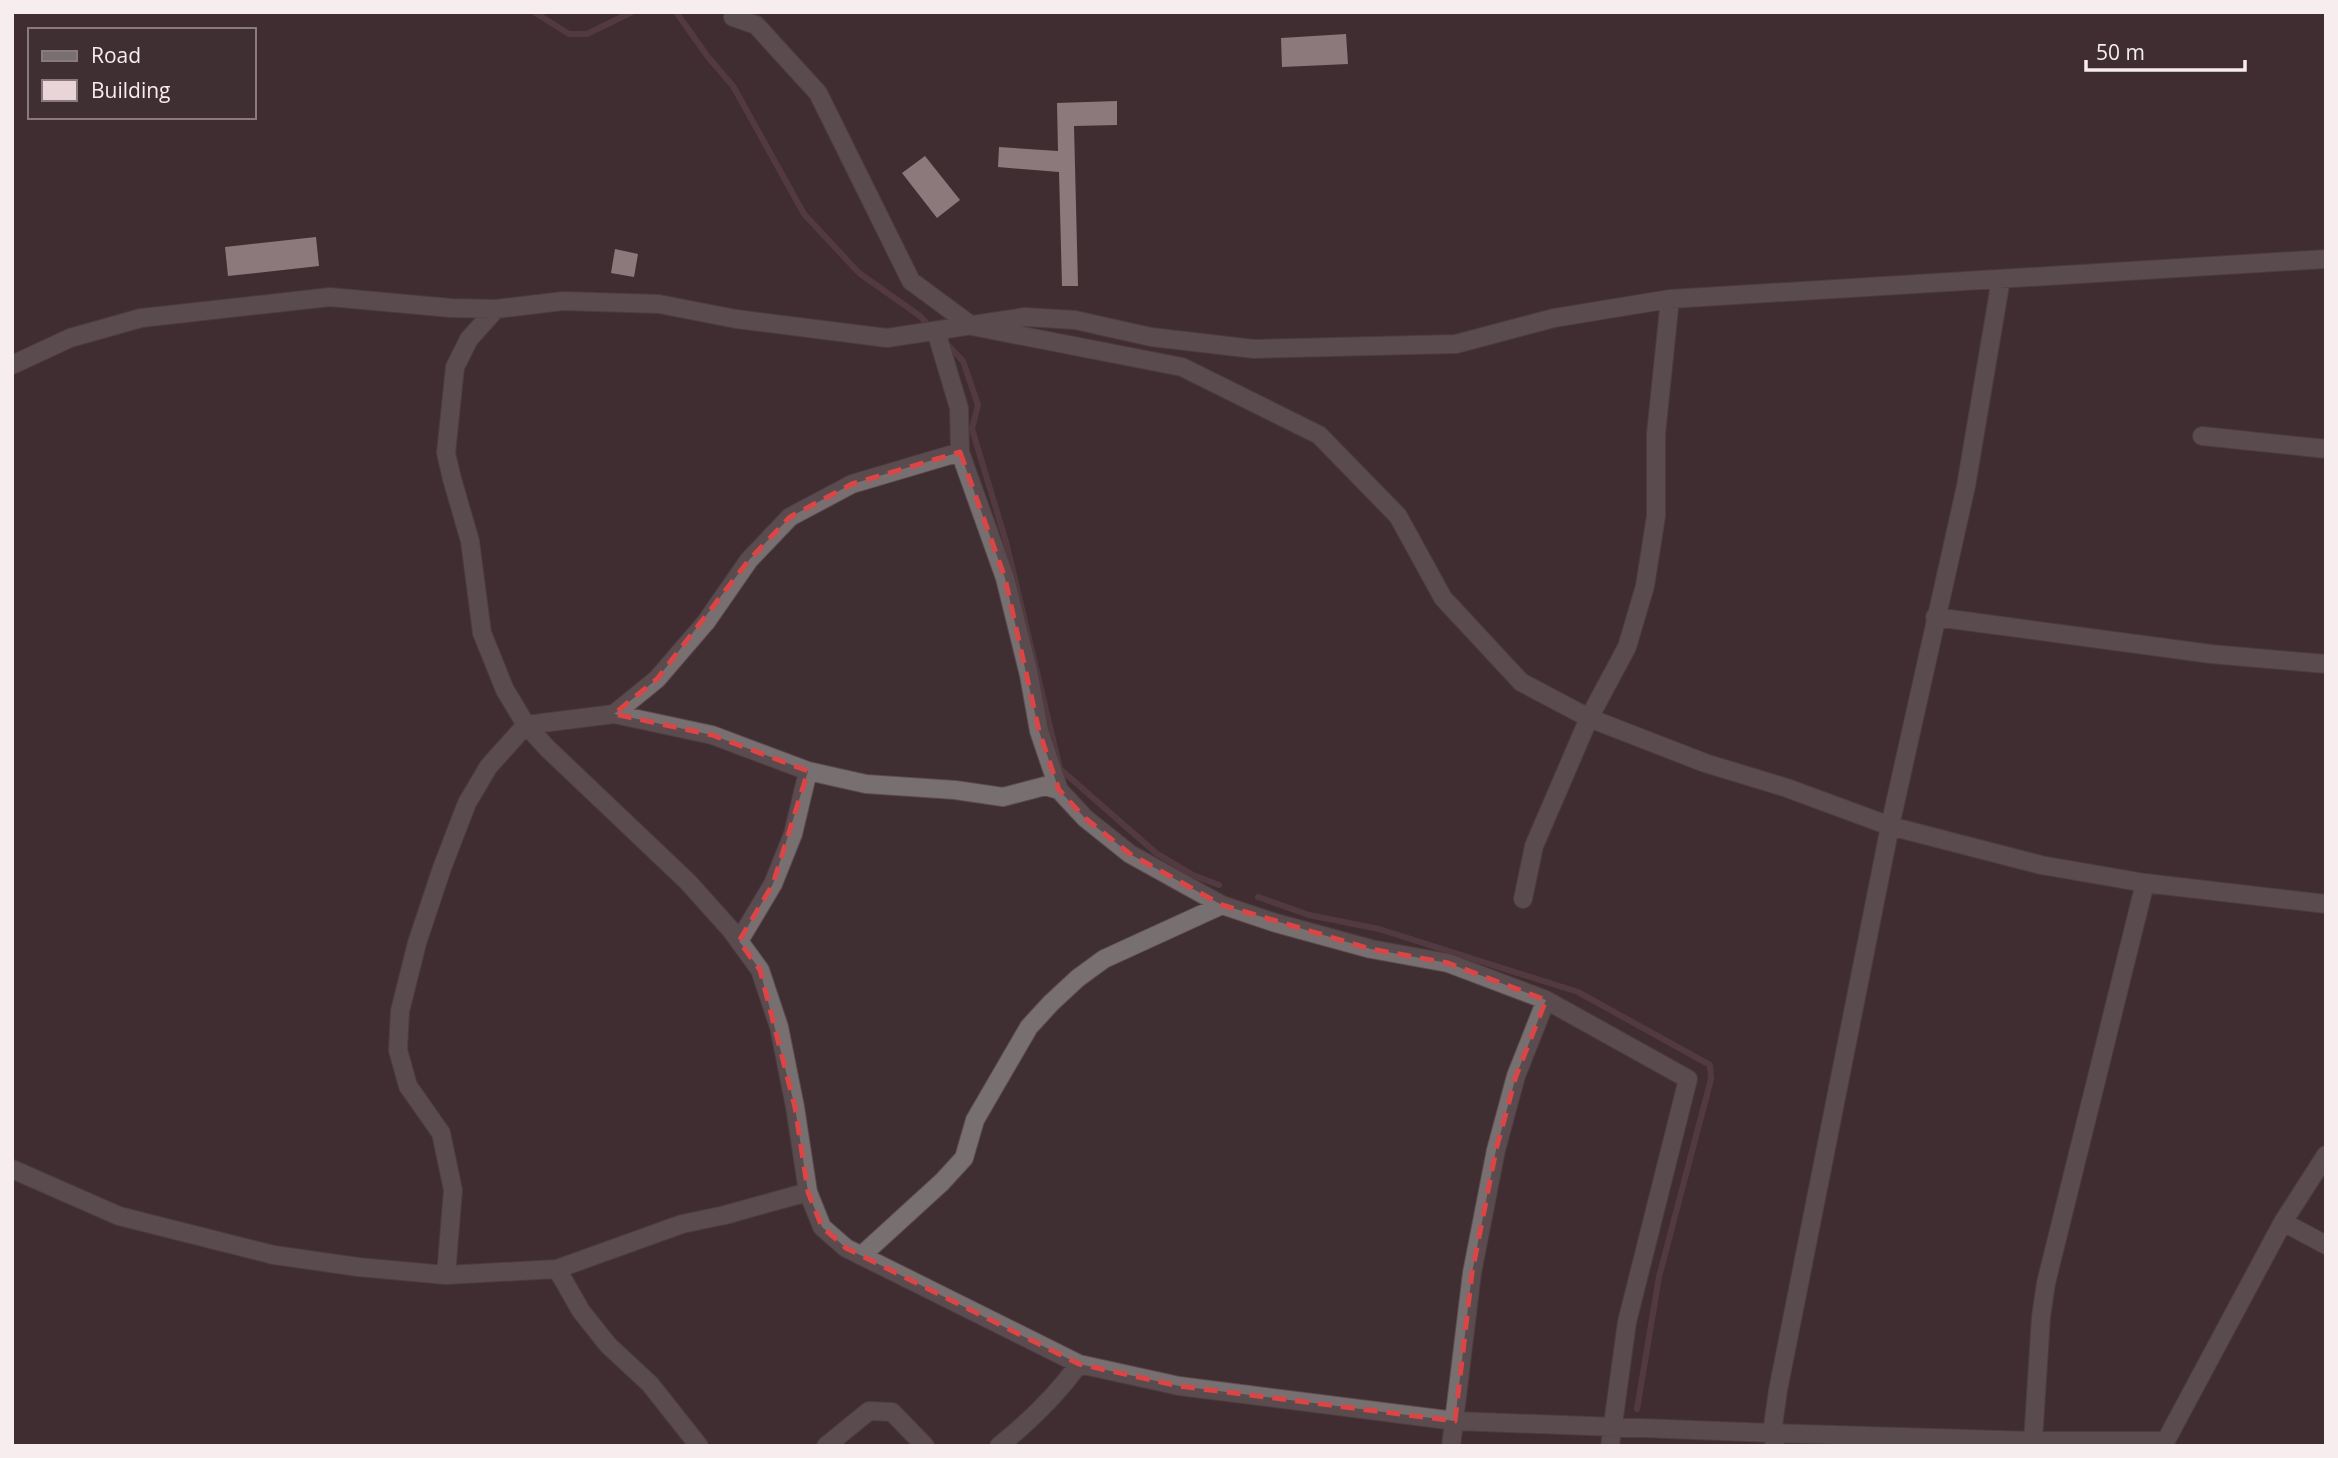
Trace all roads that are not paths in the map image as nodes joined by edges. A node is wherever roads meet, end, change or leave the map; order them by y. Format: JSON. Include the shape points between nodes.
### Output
{"nodes":[{"id":1,"x":733,"y":17,"type":"dead end"},
{"id":2,"x":2326,"y":259,"type":"edge"},
{"id":3,"x":2001,"y":279,"type":"junction"},
{"id":4,"x":1670,"y":299,"type":"junction"},
{"id":5,"x":496,"y":309,"type":"junction"},
{"id":6,"x":972,"y":326,"type":"junction"},
{"id":7,"x":936,"y":331,"type":"junction"},
{"id":8,"x":12,"y":365,"type":"edge"},
{"id":9,"x":2202,"y":436,"type":"dead end"},
{"id":10,"x":2326,"y":449,"type":"edge"},
{"id":11,"x":961,"y":452,"type":"junction"},
{"id":12,"x":1935,"y":617,"type":"junction"},
{"id":13,"x":2326,"y":664,"type":"edge"},
{"id":14,"x":614,"y":714,"type":"junction"},
{"id":15,"x":1589,"y":718,"type":"junction"},
{"id":16,"x":526,"y":726,"type":"junction"},
{"id":17,"x":808,"y":771,"type":"junction"},
{"id":18,"x":1059,"y":790,"type":"junction"},
{"id":19,"x":1890,"y":826,"type":"junction"},
{"id":20,"x":2146,"y":883,"type":"junction"},
{"id":21,"x":1524,"y":899,"type":"dead end"},
{"id":22,"x":2326,"y":904,"type":"edge"},
{"id":23,"x":1222,"y":905,"type":"junction"},
{"id":24,"x":739,"y":941,"type":"junction"},
{"id":25,"x":1546,"y":1000,"type":"junction"},
{"id":26,"x":2326,"y":1156,"type":"edge"},
{"id":27,"x":12,"y":1169,"type":"edge"},
{"id":28,"x":808,"y":1192,"type":"junction"},
{"id":29,"x":2283,"y":1222,"type":"junction"},
{"id":30,"x":2326,"y":1245,"type":"edge"},
{"id":31,"x":861,"y":1256,"type":"junction"},
{"id":32,"x":557,"y":1269,"type":"junction"},
{"id":33,"x":446,"y":1275,"type":"junction"},
{"id":34,"x":1079,"y":1364,"type":"junction"},
{"id":35,"x":1455,"y":1420,"type":"junction"},
{"id":36,"x":1612,"y":1427,"type":"junction"},
{"id":37,"x":1774,"y":1440,"type":"edge"},
{"id":38,"x":2034,"y":1441,"type":"junction"},
{"id":39,"x":2163,"y":1443,"type":"edge"},
{"id":40,"x":699,"y":1446,"type":"edge"},
{"id":41,"x":826,"y":1446,"type":"edge"},
{"id":42,"x":925,"y":1446,"type":"edge"},
{"id":43,"x":999,"y":1446,"type":"edge"},
{"id":44,"x":1451,"y":1446,"type":"edge"},
{"id":45,"x":1609,"y":1446,"type":"edge"}],
"edges":[{"from":1,"to":6,"type":"street","via":[[756,25],[818,93],[911,281]]},
{"from":2,"to":3,"type":"street"},
{"from":3,"to":4,"type":"street"},
{"from":3,"to":12,"type":"street","via":[[1966,486]]},
{"from":4,"to":6,"type":"street","via":[[1554,318],[1456,344],[1254,349],[1151,337],[1075,320],[1025,317]]},
{"from":4,"to":15,"type":"street","via":[[1656,433],[1656,516],[1645,586],[1627,647]]},
{"from":5,"to":7,"type":"street","via":[[563,301],[659,304],[887,338]]},
{"from":5,"to":8,"type":"street","via":[[330,297],[234,306],[141,318],[70,338]]},
{"from":5,"to":16,"type":"street","via":[[469,340],[455,368],[446,453],[470,541],[482,633],[505,690]]},
{"from":6,"to":7,"type":"street"},
{"from":6,"to":15,"type":"street","via":[[1182,367],[1319,435],[1398,516],[1443,598],[1521,682]]},
{"from":7,"to":11,"type":"street","via":[[959,408]]},
{"from":9,"to":10,"type":"street"},
{"from":11,"to":14,"type":"street","via":[[852,484],[790,517],[748,560],[706,622],[657,678]]},
{"from":11,"to":18,"type":"street","via":[[1004,578],[1039,731]]},
{"from":12,"to":13,"type":"street","via":[[2211,654]]},
{"from":12,"to":19,"type":"street"},
{"from":14,"to":16,"type":"street"},
{"from":14,"to":17,"type":"street","via":[[712,735]]},
{"from":15,"to":19,"type":"street"},
{"from":15,"to":21,"type":"street","via":[[1534,846]]},
{"from":16,"to":24,"type":"street","via":[[688,882]]},
{"from":16,"to":33,"type":"street","via":[[489,766],[467,803],[417,943],[400,1012],[398,1050],[408,1086],[441,1133],[453,1190]]},
{"from":17,"to":18,"type":"street","via":[[866,783],[1003,797],[1045,786]]},
{"from":17,"to":24,"type":"street","via":[[793,834],[773,884]]},
{"from":18,"to":23,"type":"street","via":[[1130,854]]},
{"from":19,"to":20,"type":"street","via":[[2041,865]]},
{"from":19,"to":37,"type":"street","via":[[1786,1349]]},
{"from":20,"to":22,"type":"street"},
{"from":20,"to":38,"type":"street","via":[[2046,1283]]},
{"from":23,"to":25,"type":"street","via":[[1371,948],[1448,963]]},
{"from":23,"to":31,"type":"street","via":[[1104,959],[1051,1003],[1029,1027],[975,1120],[964,1158]]},
{"from":24,"to":28,"type":"street","via":[[760,970],[779,1027]]},
{"from":25,"to":35,"type":"street","via":[[1516,1076],[1496,1150],[1472,1273]]},
{"from":25,"to":36,"type":"street","via":[[1688,1079],[1627,1322]]},
{"from":26,"to":29,"type":"street"},
{"from":27,"to":33,"type":"street","via":[[119,1216],[263,1252]]},
{"from":28,"to":31,"type":"street","via":[[822,1227]]},
{"from":28,"to":32,"type":"street","via":[[682,1224]]},
{"from":29,"to":30,"type":"street"},
{"from":29,"to":39,"type":"street"},
{"from":31,"to":34,"type":"street"},
{"from":32,"to":33,"type":"street"},
{"from":32,"to":40,"type":"street","via":[[587,1320],[650,1384]]},
{"from":34,"to":35,"type":"street","via":[[1179,1386]]},
{"from":34,"to":43,"type":"street","via":[[1033,1419]]},
{"from":35,"to":36,"type":"street"},
{"from":35,"to":44,"type":"street"},
{"from":36,"to":37,"type":"street"},
{"from":36,"to":45,"type":"street"},
{"from":37,"to":38,"type":"street"},
{"from":38,"to":39,"type":"street"},
{"from":41,"to":42,"type":"street","via":[[869,1411],[892,1412]]}]}
